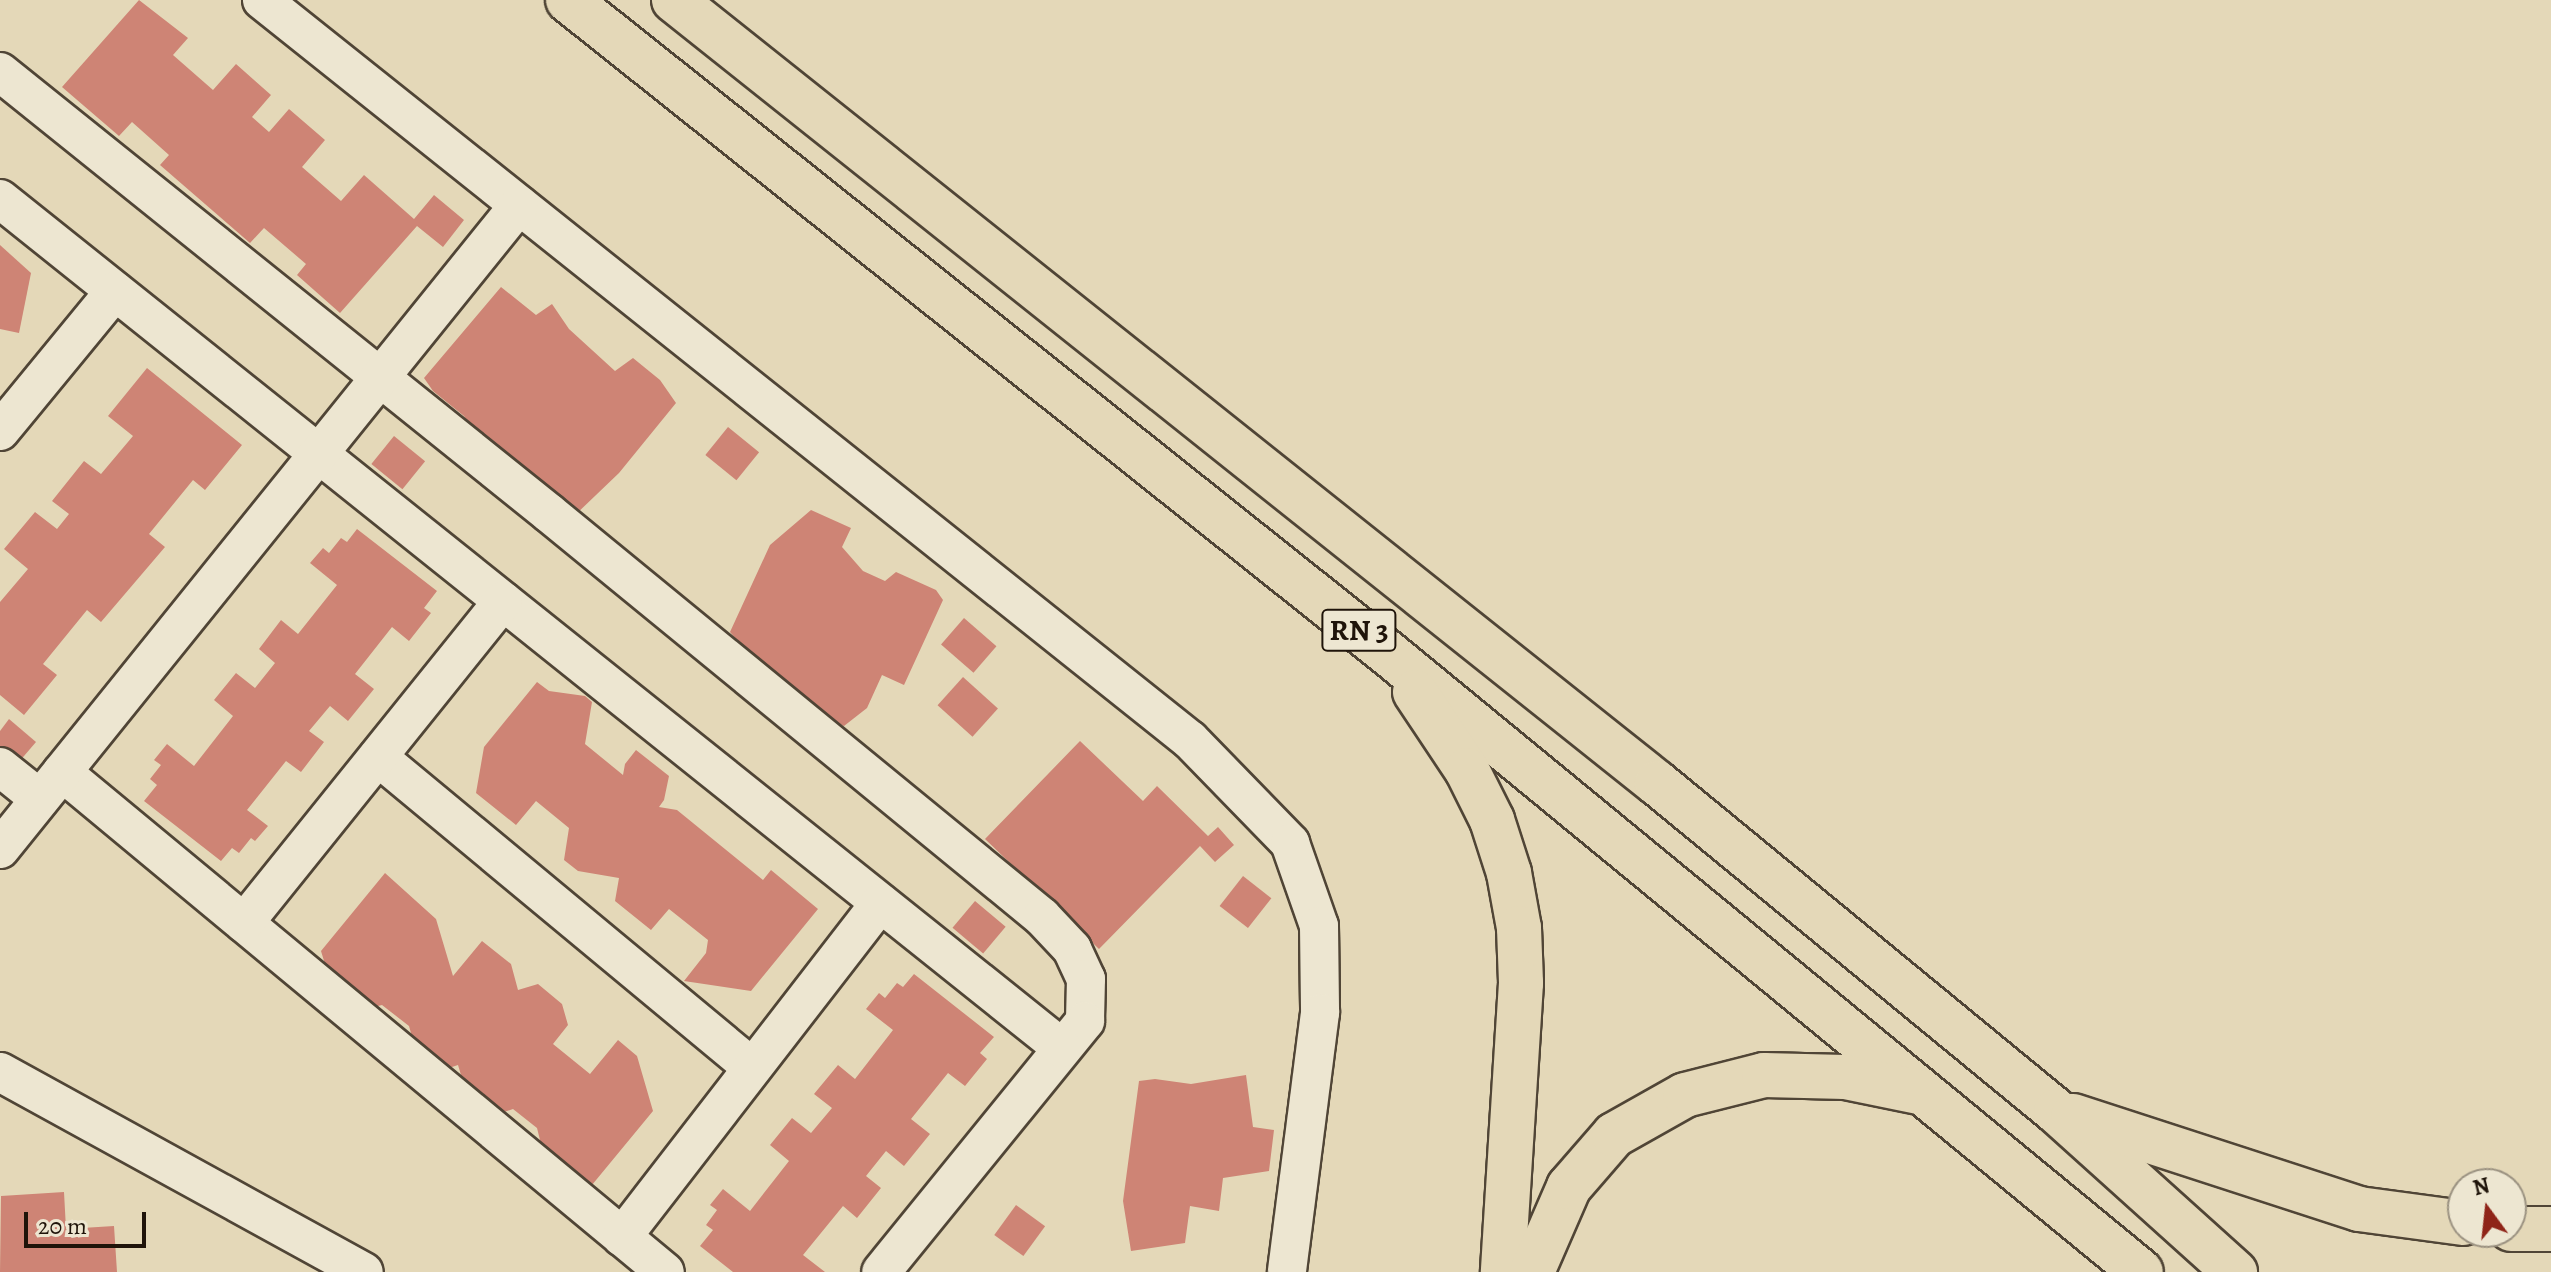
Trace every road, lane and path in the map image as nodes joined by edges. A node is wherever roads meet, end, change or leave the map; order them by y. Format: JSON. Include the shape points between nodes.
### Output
{"nodes":[{"id":1,"x":262,"y":0,"type":"edge"},
{"id":2,"x":568,"y":0,"type":"edge"},
{"id":3,"x":674,"y":0,"type":"edge"},
{"id":4,"x":0,"y":72,"type":"edge"},
{"id":5,"x":0,"y":199,"type":"edge"},
{"id":6,"x":519,"y":205,"type":"junction"},
{"id":7,"x":115,"y":291,"type":"junction"},
{"id":8,"x":381,"y":377,"type":"junction"},
{"id":9,"x":0,"y":431,"type":"edge"},
{"id":10,"x":319,"y":454,"type":"junction"},
{"id":11,"x":503,"y":601,"type":"junction"},
{"id":12,"x":1389,"y":654,"type":"junction"},
{"id":13,"x":378,"y":757,"type":"junction"},
{"id":14,"x":0,"y":767,"type":"edge"},
{"id":15,"x":51,"y":786,"type":"junction"},
{"id":16,"x":0,"y":849,"type":"edge"},
{"id":17,"x":880,"y":903,"type":"junction"},
{"id":18,"x":244,"y":923,"type":"junction"},
{"id":19,"x":1062,"y":1048,"type":"junction"},
{"id":20,"x":752,"y":1068,"type":"junction"},
{"id":21,"x":0,"y":1072,"type":"edge"},
{"id":22,"x":1926,"y":1094,"type":"junction"},
{"id":23,"x":2056,"y":1111,"type":"junction"},
{"id":24,"x":2447,"y":1221,"type":"edge"},
{"id":25,"x":2527,"y":1229,"type":"edge"},
{"id":26,"x":2551,"y":1229,"type":"edge"},
{"id":27,"x":622,"y":1237,"type":"junction"},
{"id":28,"x":364,"y":1272,"type":"edge"},
{"id":29,"x":665,"y":1272,"type":"edge"},
{"id":30,"x":881,"y":1272,"type":"edge"},
{"id":31,"x":1287,"y":1272,"type":"edge"},
{"id":32,"x":1503,"y":1272,"type":"edge"},
{"id":33,"x":1532,"y":1272,"type":"edge"},
{"id":34,"x":2141,"y":1272,"type":"edge"},
{"id":35,"x":2235,"y":1272,"type":"edge"}],
"edges":[{"from":1,"to":6,"type":"street"},
{"from":2,"to":12,"type":"highway","number":"RN 3"},
{"from":3,"to":23,"type":"highway","number":"RN 3","via":[[1644,773]]},
{"from":4,"to":8,"type":"street"},
{"from":5,"to":7,"type":"street"},
{"from":6,"to":8,"type":"street"},
{"from":6,"to":31,"type":"street","via":[[1190,740],[1290,843],[1319,926],[1320,1013]]},
{"from":7,"to":9,"type":"street"},
{"from":7,"to":10,"type":"street"},
{"from":8,"to":10,"type":"street"},
{"from":8,"to":19,"type":"street","via":[[1042,917],[1072,949],[1086,979],[1085,1021]]},
{"from":10,"to":11,"type":"street"},
{"from":10,"to":15,"type":"street"},
{"from":11,"to":13,"type":"street"},
{"from":11,"to":17,"type":"street"},
{"from":12,"to":22,"type":"highway","number":"RN 3"},
{"from":12,"to":32,"type":"highway","via":[[1467,770],[1492,820],[1509,873],[1521,983]]},
{"from":13,"to":18,"type":"street"},
{"from":13,"to":20,"type":"street"},
{"from":14,"to":15,"type":"street"},
{"from":15,"to":16,"type":"street"},
{"from":15,"to":18,"type":"street"},
{"from":17,"to":19,"type":"street"},
{"from":17,"to":20,"type":"street"},
{"from":18,"to":27,"type":"street"},
{"from":19,"to":30,"type":"street"},
{"from":20,"to":27,"type":"street"},
{"from":21,"to":28,"type":"street"},
{"from":22,"to":33,"type":"highway","via":[[1845,1077],[1764,1075],[1685,1095],[1614,1135],[1569,1187]]},
{"from":22,"to":34,"type":"highway","number":"RN 3"},
{"from":23,"to":24,"type":"highway","via":[[2359,1209]]},
{"from":23,"to":35,"type":"highway","number":"RN 3"},
{"from":25,"to":26,"type":"highway"},
{"from":27,"to":29,"type":"street"}]}
